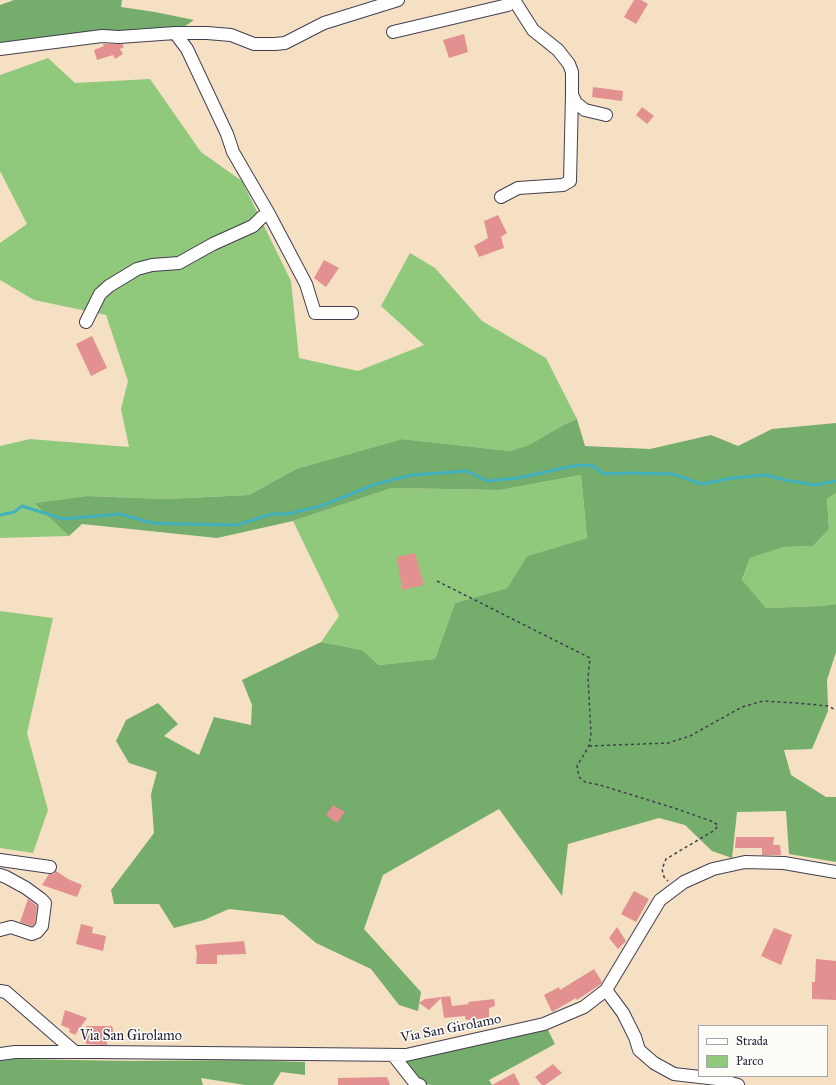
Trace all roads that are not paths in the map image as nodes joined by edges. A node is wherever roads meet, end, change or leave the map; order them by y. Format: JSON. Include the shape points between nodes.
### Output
{"nodes":[{"id":1,"x":398,"y":0,"type":"edge"},
{"id":2,"x":510,"y":0,"type":"edge"},
{"id":3,"x":514,"y":0,"type":"edge"},
{"id":4,"x":393,"y":32,"type":"dead end"},
{"id":5,"x":175,"y":33,"type":"junction"},
{"id":6,"x":0,"y":50,"type":"edge"},
{"id":7,"x":572,"y":95,"type":"junction"},
{"id":8,"x":606,"y":115,"type":"dead end"},
{"id":9,"x":501,"y":197,"type":"dead end"},
{"id":10,"x":269,"y":214,"type":"junction"},
{"id":11,"x":352,"y":313,"type":"dead end"},
{"id":12,"x":86,"y":322,"type":"dead end"},
{"id":13,"x":0,"y":860,"type":"edge"},
{"id":14,"x":50,"y":867,"type":"dead end"},
{"id":15,"x":836,"y":872,"type":"edge"},
{"id":16,"x":0,"y":875,"type":"edge"},
{"id":17,"x":0,"y":930,"type":"edge"},
{"id":18,"x":606,"y":990,"type":"junction"},
{"id":19,"x":0,"y":991,"type":"edge"},
{"id":20,"x":76,"y":1052,"type":"junction"},
{"id":21,"x":0,"y":1054,"type":"edge"},
{"id":22,"x":393,"y":1055,"type":"junction"},
{"id":23,"x":682,"y":1080,"type":"edge"},
{"id":24,"x":416,"y":1084,"type":"edge"},
{"id":25,"x":738,"y":1085,"type":"edge"}],
"edges":[{"from":1,"to":5,"type":"street","via":[[324,23],[285,43],[254,44],[231,35]]},
{"from":2,"to":4,"type":"street","via":[[508,5]]},
{"from":3,"to":7,"type":"street","via":[[533,30],[558,50],[569,64],[572,72]]},
{"from":5,"to":6,"type":"street","via":[[102,36]]},
{"from":5,"to":10,"type":"street","via":[[187,48],[233,152]]},
{"from":7,"to":8,"type":"street","via":[[576,103],[586,110]]},
{"from":7,"to":9,"type":"street","via":[[570,181],[563,185],[518,188]]},
{"from":10,"to":11,"type":"street","via":[[306,284],[315,313]]},
{"from":10,"to":12,"type":"street","via":[[253,226],[179,263],[137,269],[100,294]]},
{"from":13,"to":14,"type":"street"},
{"from":15,"to":18,"type":"street","name":"Via San Girolamo","via":[[784,863],[745,862],[713,869],[684,882],[660,900]]},
{"from":16,"to":17,"type":"street","via":[[26,888],[45,903],[42,926],[38,932],[32,934],[11,927]]},
{"from":18,"to":22,"type":"street","name":"Via San Girolamo","via":[[584,1007],[544,1024],[406,1055]]},
{"from":18,"to":23,"type":"street","via":[[623,1013],[639,1050],[654,1063]]},
{"from":19,"to":20,"type":"street","via":[[6,992]]},
{"from":20,"to":21,"type":"street","name":"Via San Girolamo"},
{"from":20,"to":22,"type":"street","name":"Via San Girolamo"},
{"from":22,"to":24,"type":"street"},
{"from":23,"to":25,"type":"street","via":[[717,1079]]}]}
